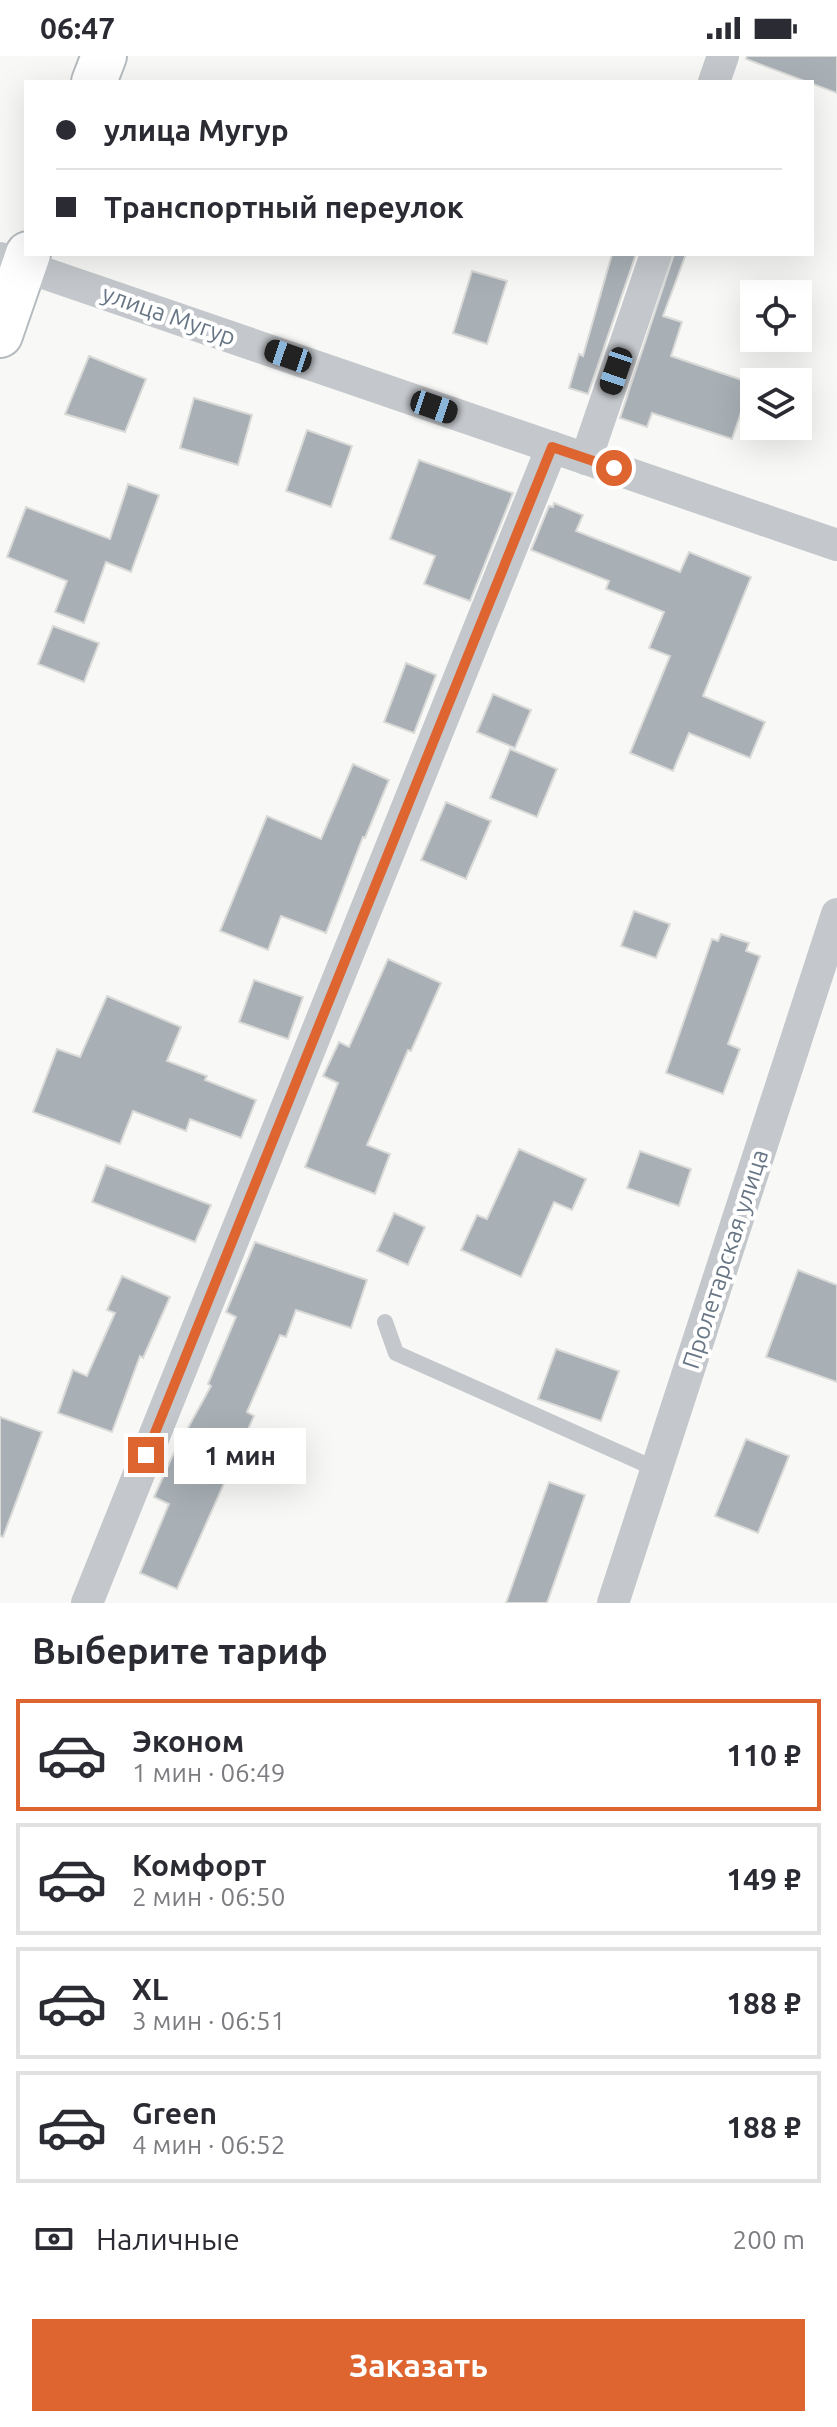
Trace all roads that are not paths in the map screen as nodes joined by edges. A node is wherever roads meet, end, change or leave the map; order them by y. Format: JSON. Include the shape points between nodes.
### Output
{"nodes":[{"id":1,"x":104,"y":56,"type":"edge"},
{"id":2,"x":723,"y":56,"type":"edge"},
{"id":3,"x":95,"y":80,"type":"edge"},
{"id":4,"x":715,"y":80,"type":"edge"},
{"id":5,"x":655,"y":256,"type":"edge"},
{"id":6,"x":17,"y":259,"type":"edge"},
{"id":7,"x":0,"y":335,"type":"edge"},
{"id":8,"x":552,"y":447,"type":"junction"},
{"id":9,"x":586,"y":459,"type":"junction"},
{"id":10,"x":837,"y":545,"type":"edge"},
{"id":11,"x":837,"y":914,"type":"edge"},
{"id":12,"x":385,"y":1322,"type":"dead end"},
{"id":13,"x":656,"y":1469,"type":"junction"},
{"id":14,"x":87,"y":1603,"type":"edge"},
{"id":15,"x":613,"y":1603,"type":"edge"}],
"edges":[{"from":1,"to":3,"type":"street"},
{"from":2,"to":4,"type":"street"},
{"from":5,"to":9,"type":"street"},
{"from":6,"to":7,"type":"street"},
{"from":6,"to":8,"type":"street","name":"улица Мугур"},
{"from":8,"to":9,"type":"street","name":"улица Мугур"},
{"from":8,"to":14,"type":"street"},
{"from":9,"to":10,"type":"street","name":"улица Мугур"},
{"from":11,"to":13,"type":"street","name":"Пролетарская улица"},
{"from":12,"to":13,"type":"lane","via":[[396,1353]]},
{"from":13,"to":15,"type":"street","name":"Пролетарская улица"}]}
